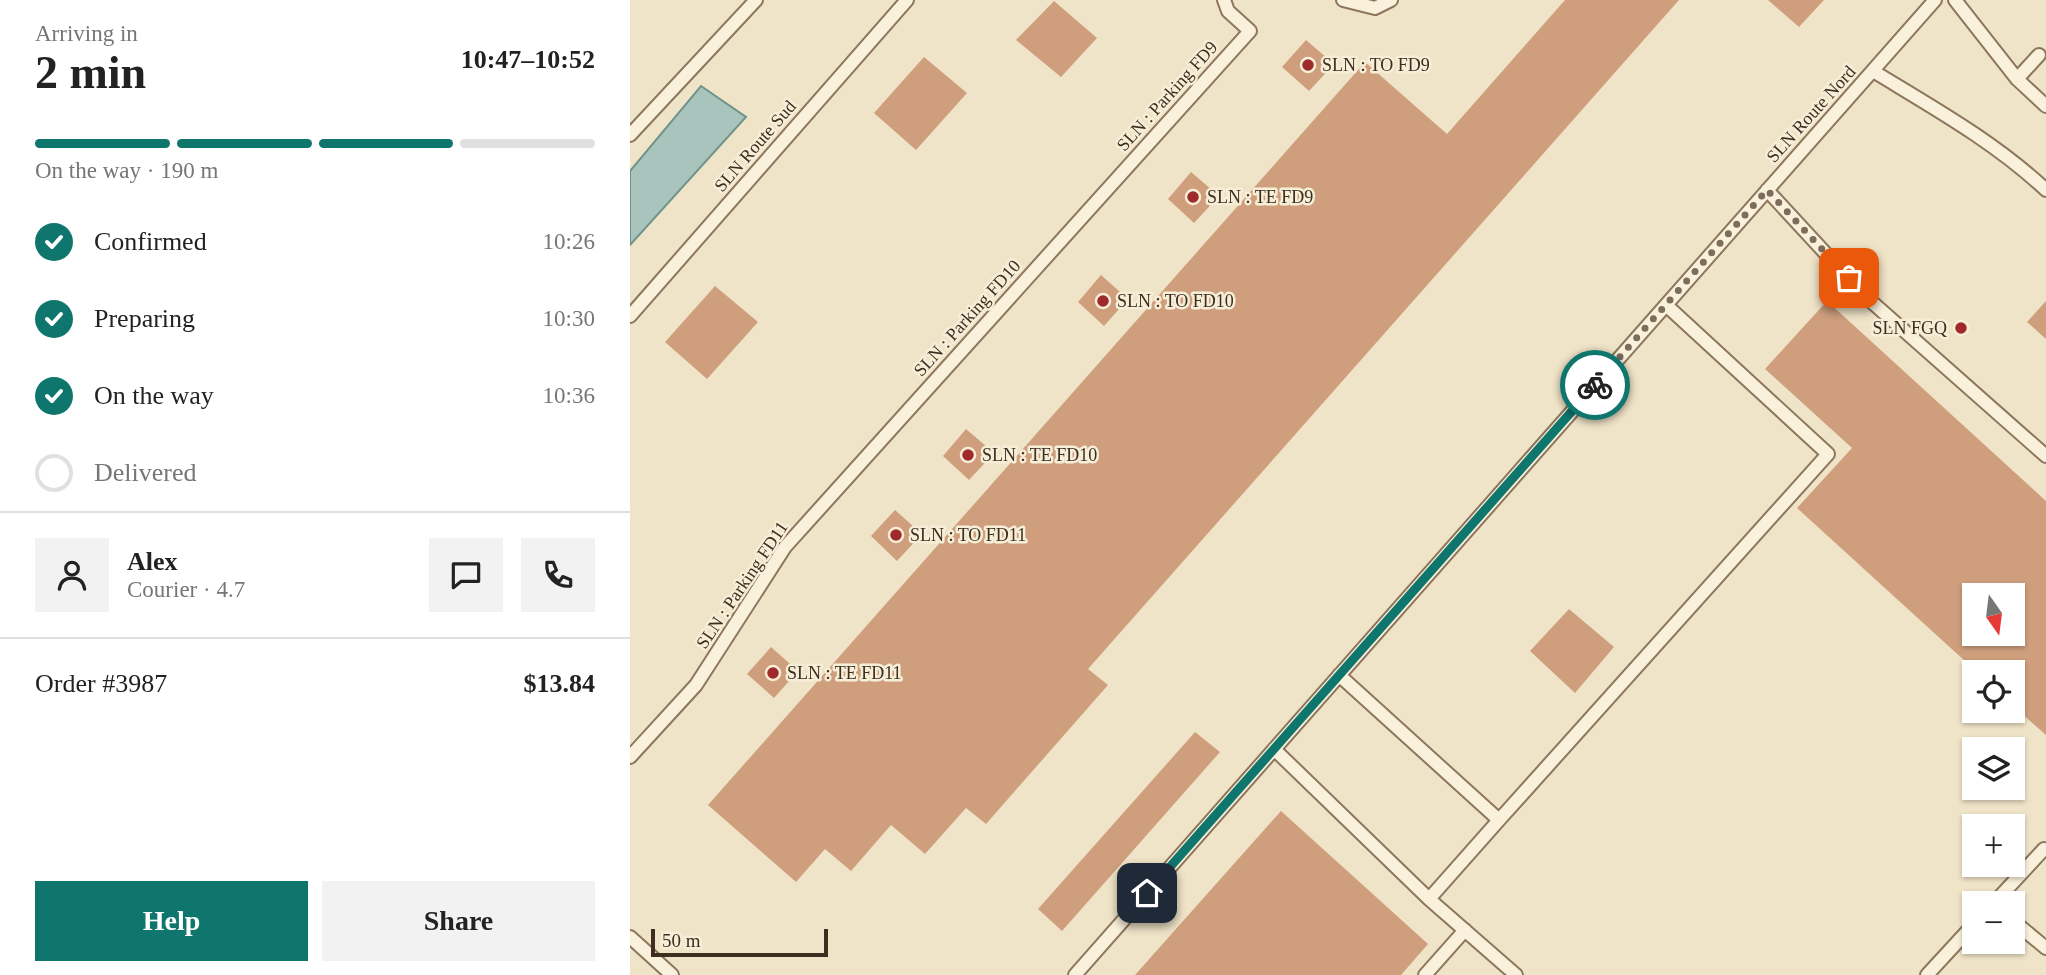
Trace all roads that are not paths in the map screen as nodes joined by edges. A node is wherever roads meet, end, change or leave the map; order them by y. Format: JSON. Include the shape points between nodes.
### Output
{"nodes":[{"id":1,"x":756,"y":0,"type":"edge"},
{"id":2,"x":907,"y":0,"type":"edge"},
{"id":3,"x":1224,"y":0,"type":"edge"},
{"id":4,"x":1343,"y":0,"type":"edge"},
{"id":5,"x":1391,"y":0,"type":"edge"},
{"id":6,"x":1934,"y":0,"type":"edge"},
{"id":7,"x":1955,"y":0,"type":"edge"},
{"id":8,"x":2039,"y":54,"type":"dead end"},
{"id":9,"x":1873,"y":71,"type":"junction"},
{"id":10,"x":2017,"y":79,"type":"junction"},
{"id":11,"x":2046,"y":106,"type":"edge"},
{"id":12,"x":630,"y":135,"type":"edge"},
{"id":13,"x":1767,"y":190,"type":"junction"},
{"id":14,"x":2046,"y":190,"type":"edge"},
{"id":15,"x":1082,"y":215,"type":"joint"},
{"id":16,"x":1666,"y":304,"type":"junction"},
{"id":17,"x":630,"y":316,"type":"edge"},
{"id":18,"x":877,"y":444,"type":"joint"},
{"id":19,"x":2046,"y":456,"type":"edge"},
{"id":20,"x":1339,"y":675,"type":"junction"},
{"id":21,"x":1274,"y":749,"type":"junction"},
{"id":22,"x":630,"y":757,"type":"edge"},
{"id":23,"x":1499,"y":820,"type":"junction"},
{"id":24,"x":2044,"y":849,"type":"dead end"},
{"id":25,"x":2005,"y":891,"type":"edge"},
{"id":26,"x":1429,"y":898,"type":"junction"},
{"id":27,"x":1465,"y":930,"type":"junction"},
{"id":28,"x":2025,"y":931,"type":"edge"},
{"id":29,"x":630,"y":937,"type":"edge"},
{"id":30,"x":1962,"y":938,"type":"edge"},
{"id":31,"x":2046,"y":948,"type":"edge"},
{"id":32,"x":672,"y":975,"type":"edge"},
{"id":33,"x":1075,"y":975,"type":"edge"},
{"id":34,"x":1425,"y":975,"type":"edge"},
{"id":35,"x":1516,"y":975,"type":"edge"},
{"id":36,"x":1927,"y":975,"type":"edge"}],
"edges":[{"from":1,"to":12,"type":"lane"},
{"from":2,"to":17,"type":"lane","name":"SLN Route Sud"},
{"from":3,"to":15,"type":"lane","name":"SLN : Parking FD9","via":[[1228,11],[1250,31]]},
{"from":4,"to":5,"type":"lane","via":[[1375,8]]},
{"from":6,"to":9,"type":"lane","name":"SLN Route Nord"},
{"from":7,"to":10,"type":"lane"},
{"from":8,"to":10,"type":"lane"},
{"from":9,"to":13,"type":"lane","name":"SLN Route Nord"},
{"from":9,"to":14,"type":"lane","via":[[2021,166]]},
{"from":10,"to":11,"type":"lane"},
{"from":13,"to":16,"type":"lane","name":"SLN Route Nord"},
{"from":13,"to":19,"type":"lane","via":[[1865,296]]},
{"from":15,"to":18,"type":"lane","name":"SLN : Parking FD10"},
{"from":16,"to":20,"type":"lane","name":"SLN Route Nord"},
{"from":16,"to":23,"type":"lane","via":[[1828,454]]},
{"from":18,"to":22,"type":"lane","name":"SLN : Parking FD11","via":[[785,547],[696,685]]},
{"from":20,"to":21,"type":"lane","name":"SLN Route Nord"},
{"from":20,"to":23,"type":"lane"},
{"from":21,"to":26,"type":"lane"},
{"from":21,"to":33,"type":"lane","name":"SLN Route Nord"},
{"from":23,"to":26,"type":"lane"},
{"from":24,"to":25,"type":"lane"},
{"from":26,"to":27,"type":"lane"},
{"from":27,"to":34,"type":"lane"},
{"from":27,"to":35,"type":"lane"},
{"from":28,"to":31,"type":"lane"},
{"from":29,"to":32,"type":"lane"},
{"from":30,"to":36,"type":"lane"}]}
